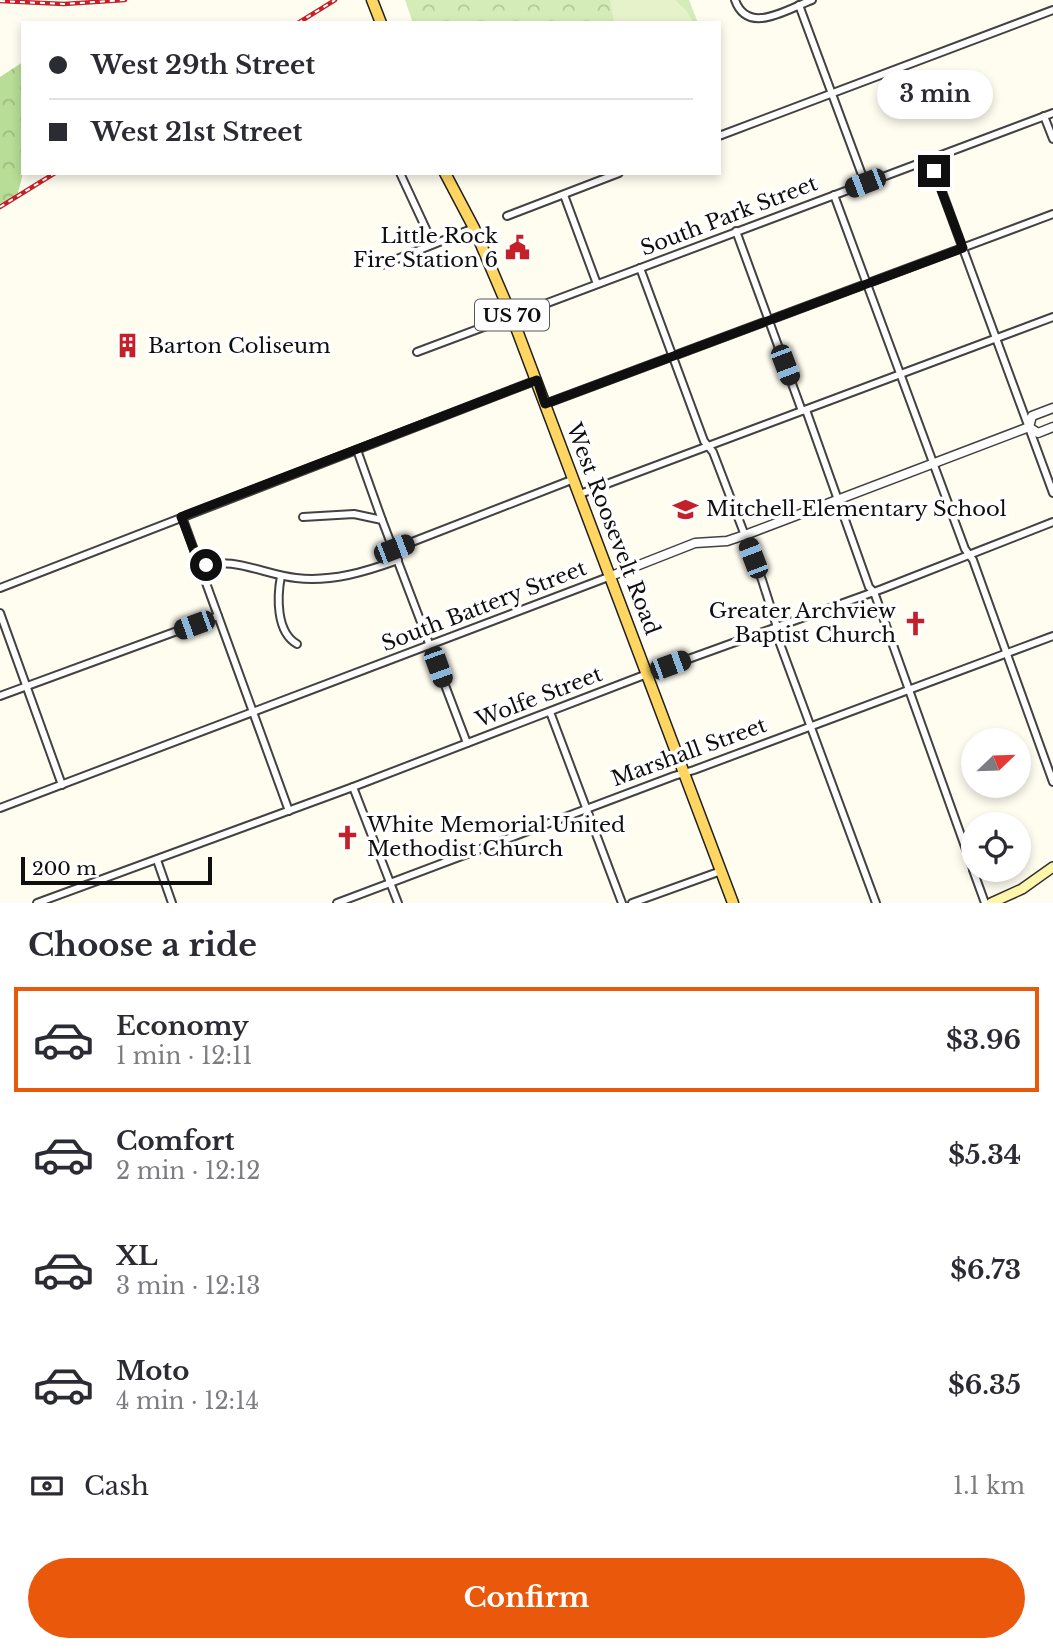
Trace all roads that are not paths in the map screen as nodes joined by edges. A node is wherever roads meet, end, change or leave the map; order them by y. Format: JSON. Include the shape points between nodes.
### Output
{"nodes":[{"id":1,"x":372,"y":0,"type":"edge"},
{"id":2,"x":735,"y":0,"type":"edge"},
{"id":3,"x":811,"y":0,"type":"edge"},
{"id":4,"x":799,"y":5,"type":"junction"},
{"id":5,"x":1053,"y":10,"type":"edge"},
{"id":6,"x":380,"y":21,"type":"edge"},
{"id":7,"x":832,"y":94,"type":"junction"},
{"id":8,"x":1053,"y":113,"type":"edge"},
{"id":9,"x":1044,"y":116,"type":"junction"},
{"id":10,"x":721,"y":135,"type":"edge"},
{"id":11,"x":1053,"y":139,"type":"edge"},
{"id":12,"x":930,"y":159,"type":"junction"},
{"id":13,"x":401,"y":175,"type":"edge"},
{"id":14,"x":446,"y":175,"type":"edge"},
{"id":15,"x":614,"y":175,"type":"edge"},
{"id":16,"x":865,"y":183,"type":"junction"},
{"id":17,"x":564,"y":195,"type":"junction"},
{"id":18,"x":834,"y":195,"type":"junction"},
{"id":19,"x":1053,"y":214,"type":"edge"},
{"id":20,"x":507,"y":216,"type":"dead end"},
{"id":21,"x":474,"y":228,"type":"junction"},
{"id":22,"x":736,"y":231,"type":"junction"},
{"id":23,"x":433,"y":244,"type":"junction"},
{"id":24,"x":963,"y":248,"type":"junction"},
{"id":25,"x":382,"y":265,"type":"dead end"},
{"id":26,"x":640,"y":268,"type":"junction"},
{"id":27,"x":597,"y":284,"type":"junction"},
{"id":28,"x":866,"y":284,"type":"junction"},
{"id":29,"x":512,"y":317,"type":"junction"},
{"id":30,"x":1053,"y":317,"type":"edge"},
{"id":31,"x":769,"y":321,"type":"junction"},
{"id":32,"x":995,"y":338,"type":"junction"},
{"id":33,"x":416,"y":352,"type":"dead end"},
{"id":34,"x":673,"y":356,"type":"junction"},
{"id":35,"x":901,"y":374,"type":"junction"},
{"id":36,"x":537,"y":380,"type":"junction"},
{"id":37,"x":545,"y":404,"type":"junction"},
{"id":38,"x":1053,"y":408,"type":"edge"},
{"id":39,"x":804,"y":410,"type":"junction"},
{"id":40,"x":1029,"y":427,"type":"junction"},
{"id":41,"x":1053,"y":428,"type":"edge"},
{"id":42,"x":708,"y":446,"type":"junction"},
{"id":43,"x":357,"y":450,"type":"junction"},
{"id":44,"x":934,"y":464,"type":"junction"},
{"id":45,"x":574,"y":480,"type":"junction"},
{"id":46,"x":1053,"y":493,"type":"edge"},
{"id":47,"x":580,"y":494,"type":"junction"},
{"id":48,"x":838,"y":500,"type":"junction"},
{"id":49,"x":181,"y":517,"type":"junction"},
{"id":50,"x":303,"y":517,"type":"dead end"},
{"id":51,"x":383,"y":520,"type":"junction"},
{"id":52,"x":1053,"y":522,"type":"edge"},
{"id":53,"x":745,"y":535,"type":"junction"},
{"id":54,"x":394,"y":549,"type":"junction"},
{"id":55,"x":971,"y":555,"type":"junction"},
{"id":56,"x":398,"y":561,"type":"junction"},
{"id":57,"x":200,"y":567,"type":"junction"},
{"id":58,"x":281,"y":576,"type":"junction"},
{"id":59,"x":611,"y":576,"type":"junction"},
{"id":60,"x":0,"y":588,"type":"edge"},
{"id":61,"x":874,"y":592,"type":"junction"},
{"id":62,"x":0,"y":613,"type":"edge"},
{"id":63,"x":218,"y":616,"type":"junction"},
{"id":64,"x":777,"y":627,"type":"junction"},
{"id":65,"x":1053,"y":636,"type":"edge"},
{"id":66,"x":297,"y":644,"type":"dead end"},
{"id":67,"x":430,"y":646,"type":"junction"},
{"id":68,"x":1008,"y":652,"type":"junction"},
{"id":69,"x":647,"y":674,"type":"junction"},
{"id":70,"x":27,"y":687,"type":"junction"},
{"id":71,"x":910,"y":689,"type":"junction"},
{"id":72,"x":0,"y":696,"type":"edge"},
{"id":73,"x":252,"y":711,"type":"junction"},
{"id":74,"x":550,"y":712,"type":"junction"},
{"id":75,"x":810,"y":726,"type":"junction"},
{"id":76,"x":467,"y":743,"type":"junction"},
{"id":77,"x":684,"y":774,"type":"junction"},
{"id":78,"x":1053,"y":782,"type":"edge"},
{"id":79,"x":62,"y":785,"type":"junction"},
{"id":80,"x":353,"y":787,"type":"junction"},
{"id":81,"x":0,"y":808,"type":"edge"},
{"id":82,"x":586,"y":809,"type":"junction"},
{"id":83,"x":289,"y":811,"type":"junction"},
{"id":84,"x":961,"y":835,"type":"edge"},
{"id":85,"x":157,"y":860,"type":"junction"},
{"id":86,"x":1053,"y":867,"type":"edge"},
{"id":87,"x":720,"y":871,"type":"junction"},
{"id":88,"x":978,"y":882,"type":"edge"},
{"id":89,"x":390,"y":883,"type":"junction"},
{"id":90,"x":37,"y":903,"type":"edge"},
{"id":91,"x":172,"y":903,"type":"edge"},
{"id":92,"x":337,"y":903,"type":"edge"},
{"id":93,"x":398,"y":903,"type":"edge"},
{"id":94,"x":622,"y":903,"type":"edge"},
{"id":95,"x":632,"y":903,"type":"edge"},
{"id":96,"x":733,"y":903,"type":"edge"},
{"id":97,"x":876,"y":903,"type":"edge"},
{"id":98,"x":985,"y":903,"type":"edge"},
{"id":99,"x":991,"y":903,"type":"edge"}],
"edges":[{"from":1,"to":6,"type":"main road"},
{"from":2,"to":4,"type":"street","via":[[740,11],[755,19]]},
{"from":3,"to":4,"type":"street"},
{"from":4,"to":7,"type":"street"},
{"from":5,"to":7,"type":"street"},
{"from":7,"to":10,"type":"street"},
{"from":7,"to":16,"type":"street"},
{"from":8,"to":9,"type":"street","name":"South Park Street"},
{"from":9,"to":11,"type":"street"},
{"from":9,"to":12,"type":"street","name":"South Park Street"},
{"from":12,"to":16,"type":"street","name":"South Park Street"},
{"from":12,"to":24,"type":"street"},
{"from":13,"to":23,"type":"street"},
{"from":14,"to":21,"type":"main road","name":"West Roosevelt Road","number":"US 70"},
{"from":15,"to":17,"type":"street"},
{"from":16,"to":18,"type":"street","name":"South Park Street"},
{"from":17,"to":20,"type":"street"},
{"from":17,"to":27,"type":"street"},
{"from":18,"to":22,"type":"street","name":"South Park Street"},
{"from":18,"to":28,"type":"street"},
{"from":19,"to":24,"type":"street"},
{"from":21,"to":23,"type":"street"},
{"from":21,"to":29,"type":"main road","name":"West Roosevelt Road","number":"US 70"},
{"from":22,"to":26,"type":"street","name":"South Park Street"},
{"from":22,"to":31,"type":"street"},
{"from":23,"to":25,"type":"street"},
{"from":24,"to":28,"type":"street"},
{"from":24,"to":32,"type":"street"},
{"from":26,"to":27,"type":"street","name":"South Park Street"},
{"from":26,"to":34,"type":"street"},
{"from":27,"to":29,"type":"street","name":"South Park Street"},
{"from":28,"to":31,"type":"street"},
{"from":28,"to":35,"type":"street"},
{"from":29,"to":33,"type":"street","name":"South Park Street"},
{"from":29,"to":36,"type":"main road","name":"West Roosevelt Road","number":"US 70"},
{"from":30,"to":32,"type":"street"},
{"from":31,"to":34,"type":"street"},
{"from":31,"to":39,"type":"street"},
{"from":32,"to":35,"type":"street"},
{"from":32,"to":40,"type":"street"},
{"from":34,"to":37,"type":"street"},
{"from":34,"to":42,"type":"street"},
{"from":35,"to":39,"type":"street"},
{"from":35,"to":44,"type":"street"},
{"from":36,"to":37,"type":"main road","name":"West Roosevelt Road","number":"US 70"},
{"from":36,"to":43,"type":"street"},
{"from":37,"to":45,"type":"main road","name":"West Roosevelt Road","number":"US 70"},
{"from":38,"to":40,"type":"street","name":"South Battery Street","via":[[1032,416]]},
{"from":39,"to":42,"type":"street"},
{"from":39,"to":48,"type":"street"},
{"from":40,"to":41,"type":"street","via":[[1038,433]]},
{"from":40,"to":44,"type":"street","name":"South Battery Street"},
{"from":40,"to":46,"type":"street"},
{"from":42,"to":47,"type":"street"},
{"from":42,"to":53,"type":"street"},
{"from":43,"to":49,"type":"street"},
{"from":43,"to":51,"type":"street"},
{"from":44,"to":48,"type":"street","name":"South Battery Street"},
{"from":44,"to":55,"type":"street"},
{"from":45,"to":47,"type":"main road","name":"West Roosevelt Road","number":"US 70"},
{"from":45,"to":54,"type":"street"},
{"from":47,"to":59,"type":"main road","name":"West Roosevelt Road","number":"US 70"},
{"from":48,"to":53,"type":"street","name":"South Battery Street"},
{"from":48,"to":61,"type":"street"},
{"from":49,"to":57,"type":"street"},
{"from":49,"to":60,"type":"street"},
{"from":50,"to":51,"type":"street","via":[[354,514]]},
{"from":51,"to":54,"type":"street"},
{"from":52,"to":55,"type":"street","name":"Wolfe Street"},
{"from":53,"to":59,"type":"street","name":"South Battery Street","via":[[695,543]]},
{"from":53,"to":64,"type":"street"},
{"from":54,"to":56,"type":"street"},
{"from":55,"to":61,"type":"street","name":"Wolfe Street"},
{"from":55,"to":68,"type":"street"},
{"from":56,"to":58,"type":"street","via":[[338,577]]},
{"from":56,"to":67,"type":"street"},
{"from":57,"to":58,"type":"street","via":[[227,563]]},
{"from":57,"to":63,"type":"street"},
{"from":58,"to":66,"type":"street","via":[[283,626]]},
{"from":59,"to":67,"type":"street","name":"South Battery Street"},
{"from":59,"to":69,"type":"main road","name":"West Roosevelt Road","number":"US 70"},
{"from":61,"to":64,"type":"street","name":"Wolfe Street"},
{"from":61,"to":71,"type":"street"},
{"from":62,"to":70,"type":"street"},
{"from":63,"to":70,"type":"street"},
{"from":63,"to":73,"type":"street"},
{"from":64,"to":69,"type":"street","name":"Wolfe Street"},
{"from":64,"to":75,"type":"street"},
{"from":65,"to":68,"type":"street","name":"Marshall Street"},
{"from":67,"to":73,"type":"street","name":"South Battery Street"},
{"from":67,"to":76,"type":"street"},
{"from":68,"to":71,"type":"street","name":"Marshall Street"},
{"from":68,"to":78,"type":"street"},
{"from":69,"to":74,"type":"street","name":"Wolfe Street"},
{"from":69,"to":77,"type":"main road","name":"West Roosevelt Road","number":"US 70"},
{"from":70,"to":72,"type":"street"},
{"from":70,"to":79,"type":"street"},
{"from":71,"to":75,"type":"street","name":"Marshall Street"},
{"from":71,"to":84,"type":"street"},
{"from":73,"to":79,"type":"street","name":"South Battery Street"},
{"from":73,"to":83,"type":"street"},
{"from":74,"to":76,"type":"street","name":"Wolfe Street"},
{"from":74,"to":82,"type":"street"},
{"from":75,"to":77,"type":"street","name":"Marshall Street"},
{"from":75,"to":97,"type":"street"},
{"from":76,"to":80,"type":"street","name":"Wolfe Street"},
{"from":77,"to":82,"type":"street","name":"Marshall Street"},
{"from":77,"to":87,"type":"main road","name":"West Roosevelt Road","number":"US 70"},
{"from":79,"to":81,"type":"street","name":"South Battery Street"},
{"from":80,"to":83,"type":"street","name":"Wolfe Street"},
{"from":80,"to":89,"type":"street"},
{"from":82,"to":89,"type":"street","name":"Marshall Street"},
{"from":82,"to":94,"type":"street"},
{"from":83,"to":85,"type":"street","name":"Wolfe Street"},
{"from":85,"to":90,"type":"street","name":"Wolfe Street"},
{"from":85,"to":91,"type":"street"},
{"from":86,"to":99,"type":"main road"},
{"from":87,"to":95,"type":"street"},
{"from":87,"to":96,"type":"main road","name":"West Roosevelt Road","number":"US 70"},
{"from":88,"to":98,"type":"street"},
{"from":89,"to":92,"type":"street","name":"Marshall Street"},
{"from":89,"to":93,"type":"street"}]}
